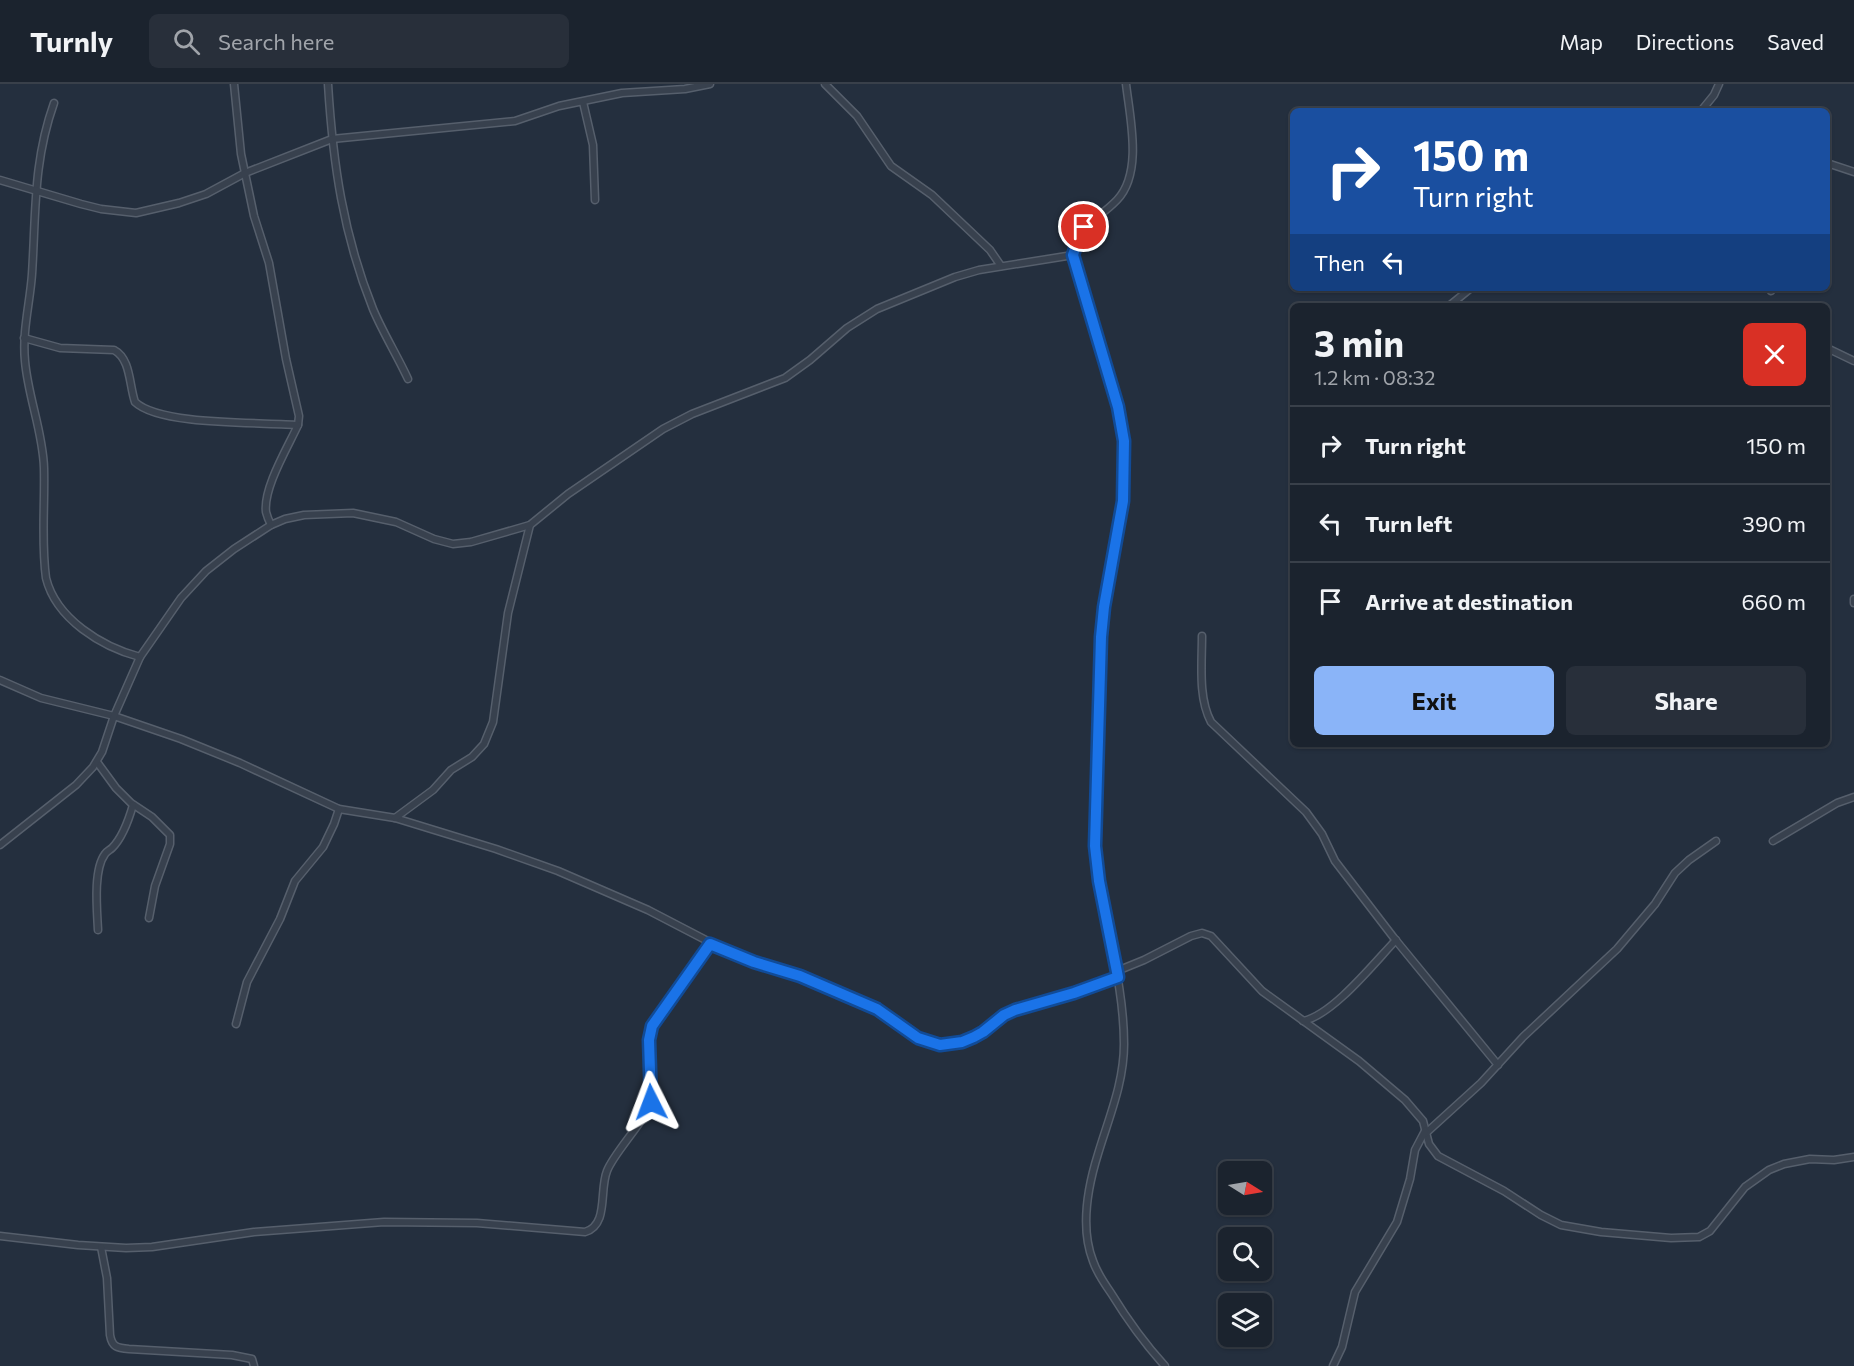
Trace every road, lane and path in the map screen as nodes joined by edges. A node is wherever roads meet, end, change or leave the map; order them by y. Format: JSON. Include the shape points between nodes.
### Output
{"nodes":[{"id":1,"x":234,"y":84,"type":"edge"},
{"id":2,"x":328,"y":84,"type":"edge"},
{"id":3,"x":710,"y":84,"type":"edge"},
{"id":4,"x":825,"y":84,"type":"edge"},
{"id":5,"x":1126,"y":84,"type":"edge"},
{"id":6,"x":1719,"y":84,"type":"edge"},
{"id":7,"x":583,"y":102,"type":"junction"},
{"id":8,"x":54,"y":103,"type":"dead end"},
{"id":9,"x":1703,"y":108,"type":"edge"},
{"id":10,"x":332,"y":140,"type":"junction"},
{"id":11,"x":1830,"y":164,"type":"edge"},
{"id":12,"x":1854,"y":172,"type":"edge"},
{"id":13,"x":245,"y":173,"type":"junction"},
{"id":14,"x":0,"y":180,"type":"edge"},
{"id":15,"x":35,"y":190,"type":"junction"},
{"id":16,"x":595,"y":200,"type":"dead end"},
{"id":17,"x":1073,"y":255,"type":"junction"},
{"id":18,"x":1001,"y":266,"type":"junction"},
{"id":19,"x":1467,"y":291,"type":"edge"},
{"id":20,"x":1453,"y":303,"type":"edge"},
{"id":21,"x":24,"y":338,"type":"junction"},
{"id":22,"x":1830,"y":349,"type":"edge"},
{"id":23,"x":1854,"y":361,"type":"edge"},
{"id":24,"x":408,"y":379,"type":"dead end"},
{"id":25,"x":298,"y":425,"type":"junction"},
{"id":26,"x":271,"y":525,"type":"junction"},
{"id":27,"x":530,"y":525,"type":"junction"},
{"id":28,"x":1202,"y":636,"type":"dead end"},
{"id":29,"x":140,"y":657,"type":"junction"},
{"id":30,"x":0,"y":680,"type":"edge"},
{"id":31,"x":114,"y":716,"type":"junction"},
{"id":32,"x":96,"y":762,"type":"junction"},
{"id":33,"x":1854,"y":797,"type":"edge"},
{"id":34,"x":133,"y":805,"type":"junction"},
{"id":35,"x":339,"y":809,"type":"junction"},
{"id":36,"x":394,"y":818,"type":"junction"},
{"id":37,"x":1716,"y":841,"type":"dead end"},
{"id":38,"x":1773,"y":842,"type":"dead end"},
{"id":39,"x":0,"y":845,"type":"edge"},
{"id":40,"x":149,"y":918,"type":"dead end"},
{"id":41,"x":98,"y":930,"type":"dead end"},
{"id":42,"x":1395,"y":940,"type":"junction"},
{"id":43,"x":710,"y":944,"type":"junction"},
{"id":44,"x":1117,"y":974,"type":"junction"},
{"id":45,"x":1303,"y":1021,"type":"junction"},
{"id":46,"x":236,"y":1024,"type":"dead end"},
{"id":47,"x":1498,"y":1065,"type":"junction"},
{"id":48,"x":1425,"y":1132,"type":"junction"},
{"id":49,"x":1854,"y":1157,"type":"edge"},
{"id":50,"x":0,"y":1236,"type":"edge"},
{"id":51,"x":102,"y":1247,"type":"junction"},
{"id":52,"x":254,"y":1366,"type":"edge"},
{"id":53,"x":1165,"y":1366,"type":"edge"},
{"id":54,"x":1333,"y":1366,"type":"edge"}],
"edges":[{"from":1,"to":13,"type":"street"},
{"from":2,"to":10,"type":"street"},
{"from":3,"to":7,"type":"street","via":[[622,93]]},
{"from":4,"to":18,"type":"street","via":[[857,116],[891,166],[932,195],[990,250]]},
{"from":5,"to":17,"type":"street","via":[[1133,160],[1130,181],[1119,199],[1084,227]]},
{"from":6,"to":9,"type":"street"},
{"from":7,"to":10,"type":"street","via":[[515,121]]},
{"from":7,"to":16,"type":"street","via":[[593,145]]},
{"from":8,"to":15,"type":"street","via":[[42,141]]},
{"from":10,"to":13,"type":"street"},
{"from":10,"to":24,"type":"street","via":[[343,213],[355,257],[374,310]]},
{"from":11,"to":12,"type":"street"},
{"from":13,"to":15,"type":"street","via":[[198,197],[136,213],[101,209]]},
{"from":13,"to":25,"type":"street","via":[[268,263]]},
{"from":14,"to":15,"type":"street"},
{"from":15,"to":21,"type":"street","via":[[32,278]]},
{"from":17,"to":18,"type":"street"},
{"from":17,"to":44,"type":"street","via":[[1118,407],[1124,441],[1121,511],[1101,637],[1095,846]]},
{"from":18,"to":27,"type":"street","via":[[956,277],[870,313],[785,378],[663,429]]},
{"from":19,"to":20,"type":"street"},
{"from":21,"to":25,"type":"street","via":[[60,348],[120,353],[135,402],[148,411],[179,417]]},
{"from":21,"to":29,"type":"street","via":[[28,391],[42,450],[48,585],[61,607],[84,631],[111,647]]},
{"from":22,"to":23,"type":"street"},
{"from":25,"to":26,"type":"street","via":[[268,494],[266,512]]},
{"from":26,"to":27,"type":"street","via":[[304,515],[353,513],[396,522],[453,544]]},
{"from":26,"to":29,"type":"street","via":[[197,580]]},
{"from":27,"to":36,"type":"street","via":[[508,613],[489,734],[472,757]]},
{"from":28,"to":42,"type":"street","via":[[1206,708],[1212,722],[1306,812],[1335,861]]},
{"from":29,"to":31,"type":"street"},
{"from":30,"to":31,"type":"street","via":[[41,698]]},
{"from":31,"to":32,"type":"street"},
{"from":31,"to":35,"type":"street","via":[[207,749]]},
{"from":32,"to":34,"type":"street"},
{"from":32,"to":39,"type":"street","via":[[75,785]]},
{"from":33,"to":38,"type":"street","via":[[1837,803]]},
{"from":34,"to":40,"type":"street","via":[[170,835]]},
{"from":34,"to":41,"type":"street","via":[[100,869]]},
{"from":35,"to":36,"type":"street"},
{"from":35,"to":46,"type":"street","via":[[323,848],[295,881],[247,982]]},
{"from":36,"to":43,"type":"street","via":[[558,871],[648,910]]},
{"from":37,"to":47,"type":"street","via":[[1675,873],[1617,949]]},
{"from":42,"to":45,"type":"street","via":[[1329,1007]]},
{"from":42,"to":47,"type":"street"},
{"from":43,"to":44,"type":"street","via":[[877,1009],[918,1038],[940,1045],[962,1042],[1015,1010],[1065,996]]},
{"from":43,"to":51,"type":"street","via":[[652,1026],[651,1102],[607,1171],[600,1216],[590,1231],[477,1223],[384,1222],[254,1232],[152,1247]]},
{"from":44,"to":45,"type":"street","via":[[1191,936],[1206,934],[1262,991]]},
{"from":44,"to":53,"type":"street","via":[[1124,1030],[1122,1069],[1092,1172],[1088,1241],[1098,1273],[1143,1341]]},
{"from":45,"to":48,"type":"street","via":[[1406,1100],[1420,1115]]},
{"from":47,"to":48,"type":"street"},
{"from":48,"to":49,"type":"street","via":[[1438,1156],[1554,1222],[1581,1230],[1660,1237],[1705,1235],[1737,1194],[1768,1170],[1810,1160]]},
{"from":48,"to":54,"type":"street","via":[[1415,1150],[1397,1222],[1354,1292],[1342,1347]]},
{"from":50,"to":51,"type":"street"},
{"from":51,"to":52,"type":"street","via":[[114,1346],[232,1355],[252,1359]]}]}
